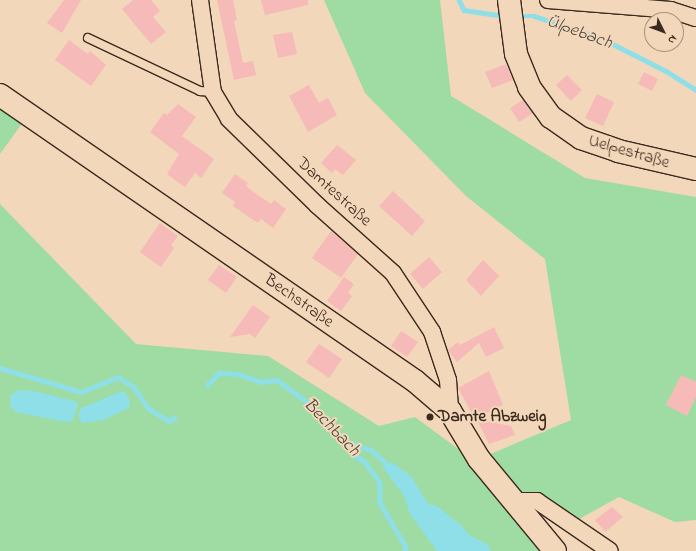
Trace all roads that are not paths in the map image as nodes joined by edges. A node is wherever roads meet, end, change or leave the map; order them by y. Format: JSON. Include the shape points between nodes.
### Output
{"nodes":[{"id":1,"x":200,"y":0,"type":"edge"},
{"id":2,"x":548,"y":0,"type":"edge"},
{"id":3,"x":510,"y":9,"type":"edge"},
{"id":4,"x":696,"y":18,"type":"edge"},
{"id":5,"x":88,"y":38,"type":"dead end"},
{"id":6,"x":213,"y":92,"type":"junction"},
{"id":7,"x":0,"y":95,"type":"edge"},
{"id":8,"x":696,"y":169,"type":"edge"},
{"id":9,"x":450,"y":411,"type":"junction"},
{"id":10,"x":515,"y":501,"type":"junction"},
{"id":11,"x":555,"y":551,"type":"edge"},
{"id":12,"x":610,"y":551,"type":"edge"}],
"edges":[{"from":1,"to":6,"type":"street","name":"Damtestraße"},
{"from":2,"to":4,"type":"street","via":[[671,10]]},
{"from":3,"to":8,"type":"main road","name":"Uelpestraße","via":[[516,54],[529,87],[551,117],[581,138],[618,152]]},
{"from":5,"to":6,"type":"lane","via":[[200,91]]},
{"from":6,"to":9,"type":"street","name":"Damtestraße","via":[[229,119],[393,273],[432,332],[448,380]]},
{"from":7,"to":9,"type":"main road","name":"Bechstraße","via":[[416,381]]},
{"from":9,"to":10,"type":"main road","name":"Bechstraße","via":[[479,459]]},
{"from":10,"to":11,"type":"main road","name":"Bechstraße"},
{"from":10,"to":12,"type":"street","via":[[537,501]]}]}
